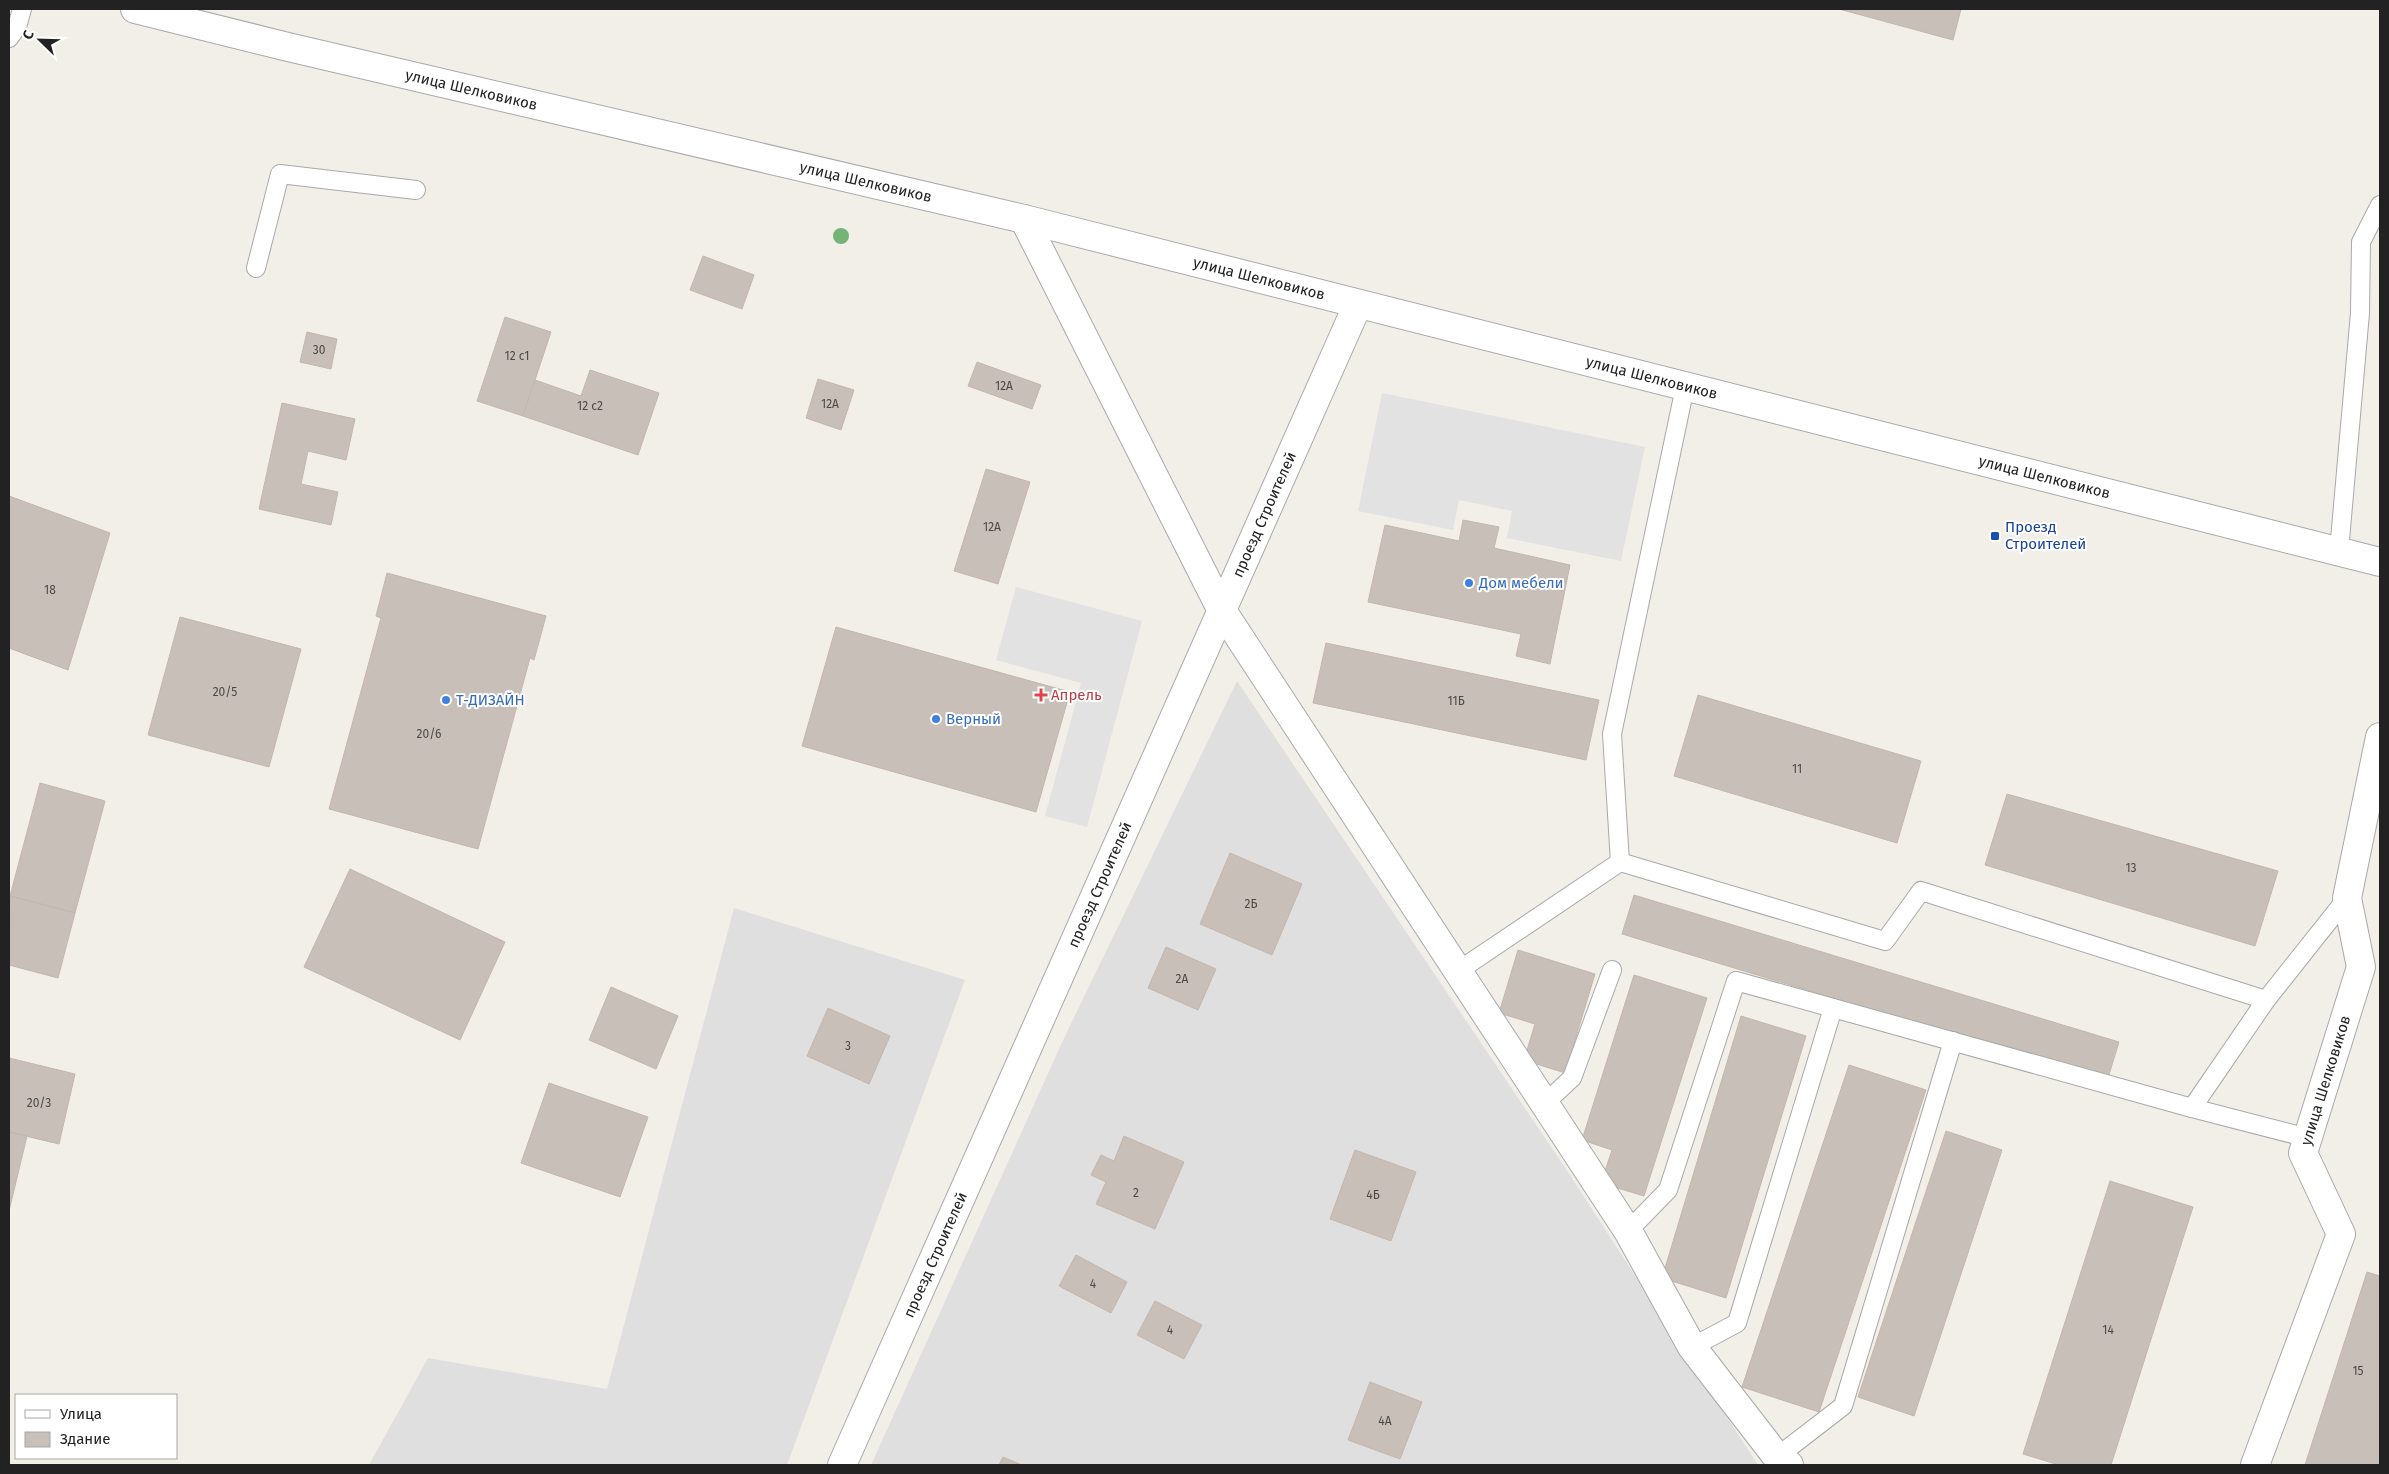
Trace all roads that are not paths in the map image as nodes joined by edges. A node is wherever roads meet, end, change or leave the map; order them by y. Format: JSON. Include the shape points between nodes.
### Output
{"nodes":[{"id":1,"x":22,"y":9,"type":"edge"},
{"id":2,"x":134,"y":9,"type":"edge"},
{"id":3,"x":9,"y":38,"type":"edge"},
{"id":4,"x":416,"y":190,"type":"dead end"},
{"id":5,"x":2380,"y":205,"type":"edge"},
{"id":6,"x":1024,"y":219,"type":"junction"},
{"id":7,"x":256,"y":268,"type":"dead end"},
{"id":8,"x":1358,"y":304,"type":"junction"},
{"id":9,"x":1685,"y":387,"type":"junction"},
{"id":10,"x":2339,"y":551,"type":"junction"},
{"id":11,"x":2380,"y":562,"type":"edge"},
{"id":12,"x":1221,"y":609,"type":"junction"},
{"id":13,"x":2380,"y":737,"type":"edge"},
{"id":14,"x":1620,"y":862,"type":"junction"},
{"id":15,"x":2347,"y":898,"type":"junction"},
{"id":16,"x":1612,"y":970,"type":"dead end"},
{"id":17,"x":1458,"y":971,"type":"junction"},
{"id":18,"x":2266,"y":1000,"type":"junction"},
{"id":19,"x":1833,"y":1008,"type":"junction"},
{"id":20,"x":1953,"y":1041,"type":"junction"},
{"id":21,"x":1545,"y":1102,"type":"junction"},
{"id":22,"x":2192,"y":1108,"type":"junction"},
{"id":23,"x":2308,"y":1138,"type":"junction"},
{"id":24,"x":1628,"y":1231,"type":"junction"},
{"id":25,"x":1692,"y":1347,"type":"junction"},
{"id":26,"x":1783,"y":1461,"type":"edge"},
{"id":27,"x":842,"y":1465,"type":"edge"},
{"id":28,"x":2255,"y":1465,"type":"edge"}],
"edges":[{"from":1,"to":3,"type":"lane","via":[[17,27]]},
{"from":2,"to":6,"type":"street","name":"улица Шелковиков"},
{"from":4,"to":7,"type":"lane","via":[[280,174]]},
{"from":5,"to":10,"type":"lane","via":[[2361,242],[2360,314]]},
{"from":6,"to":8,"type":"street","name":"улица Шелковиков"},
{"from":6,"to":12,"type":"street"},
{"from":8,"to":9,"type":"street","name":"улица Шелковиков"},
{"from":8,"to":12,"type":"street","name":"проезд Строителей"},
{"from":9,"to":10,"type":"street","name":"улица Шелковиков"},
{"from":9,"to":14,"type":"lane","via":[[1612,734]]},
{"from":10,"to":11,"type":"street","name":"улица Шелковиков"},
{"from":12,"to":17,"type":"street"},
{"from":12,"to":27,"type":"street","name":"проезд Строителей"},
{"from":13,"to":15,"type":"street","name":"улица Шелковиков"},
{"from":14,"to":17,"type":"lane"},
{"from":14,"to":18,"type":"lane","via":[[1885,942],[1921,891]]},
{"from":15,"to":18,"type":"lane"},
{"from":15,"to":23,"type":"street","name":"улица Шелковиков","via":[[2361,967]]},
{"from":16,"to":21,"type":"lane","via":[[1572,1078]]},
{"from":17,"to":21,"type":"street"},
{"from":18,"to":22,"type":"lane"},
{"from":19,"to":20,"type":"lane"},
{"from":19,"to":24,"type":"lane","via":[[1736,981],[1668,1190]]},
{"from":19,"to":25,"type":"lane","via":[[1737,1323]]},
{"from":20,"to":22,"type":"lane"},
{"from":20,"to":26,"type":"lane","via":[[1843,1406]]},
{"from":21,"to":24,"type":"street"},
{"from":22,"to":23,"type":"lane"},
{"from":23,"to":28,"type":"street","name":"улица Шелковиков","via":[[2303,1153],[2341,1234]]},
{"from":24,"to":25,"type":"street"},
{"from":25,"to":26,"type":"street"}]}
